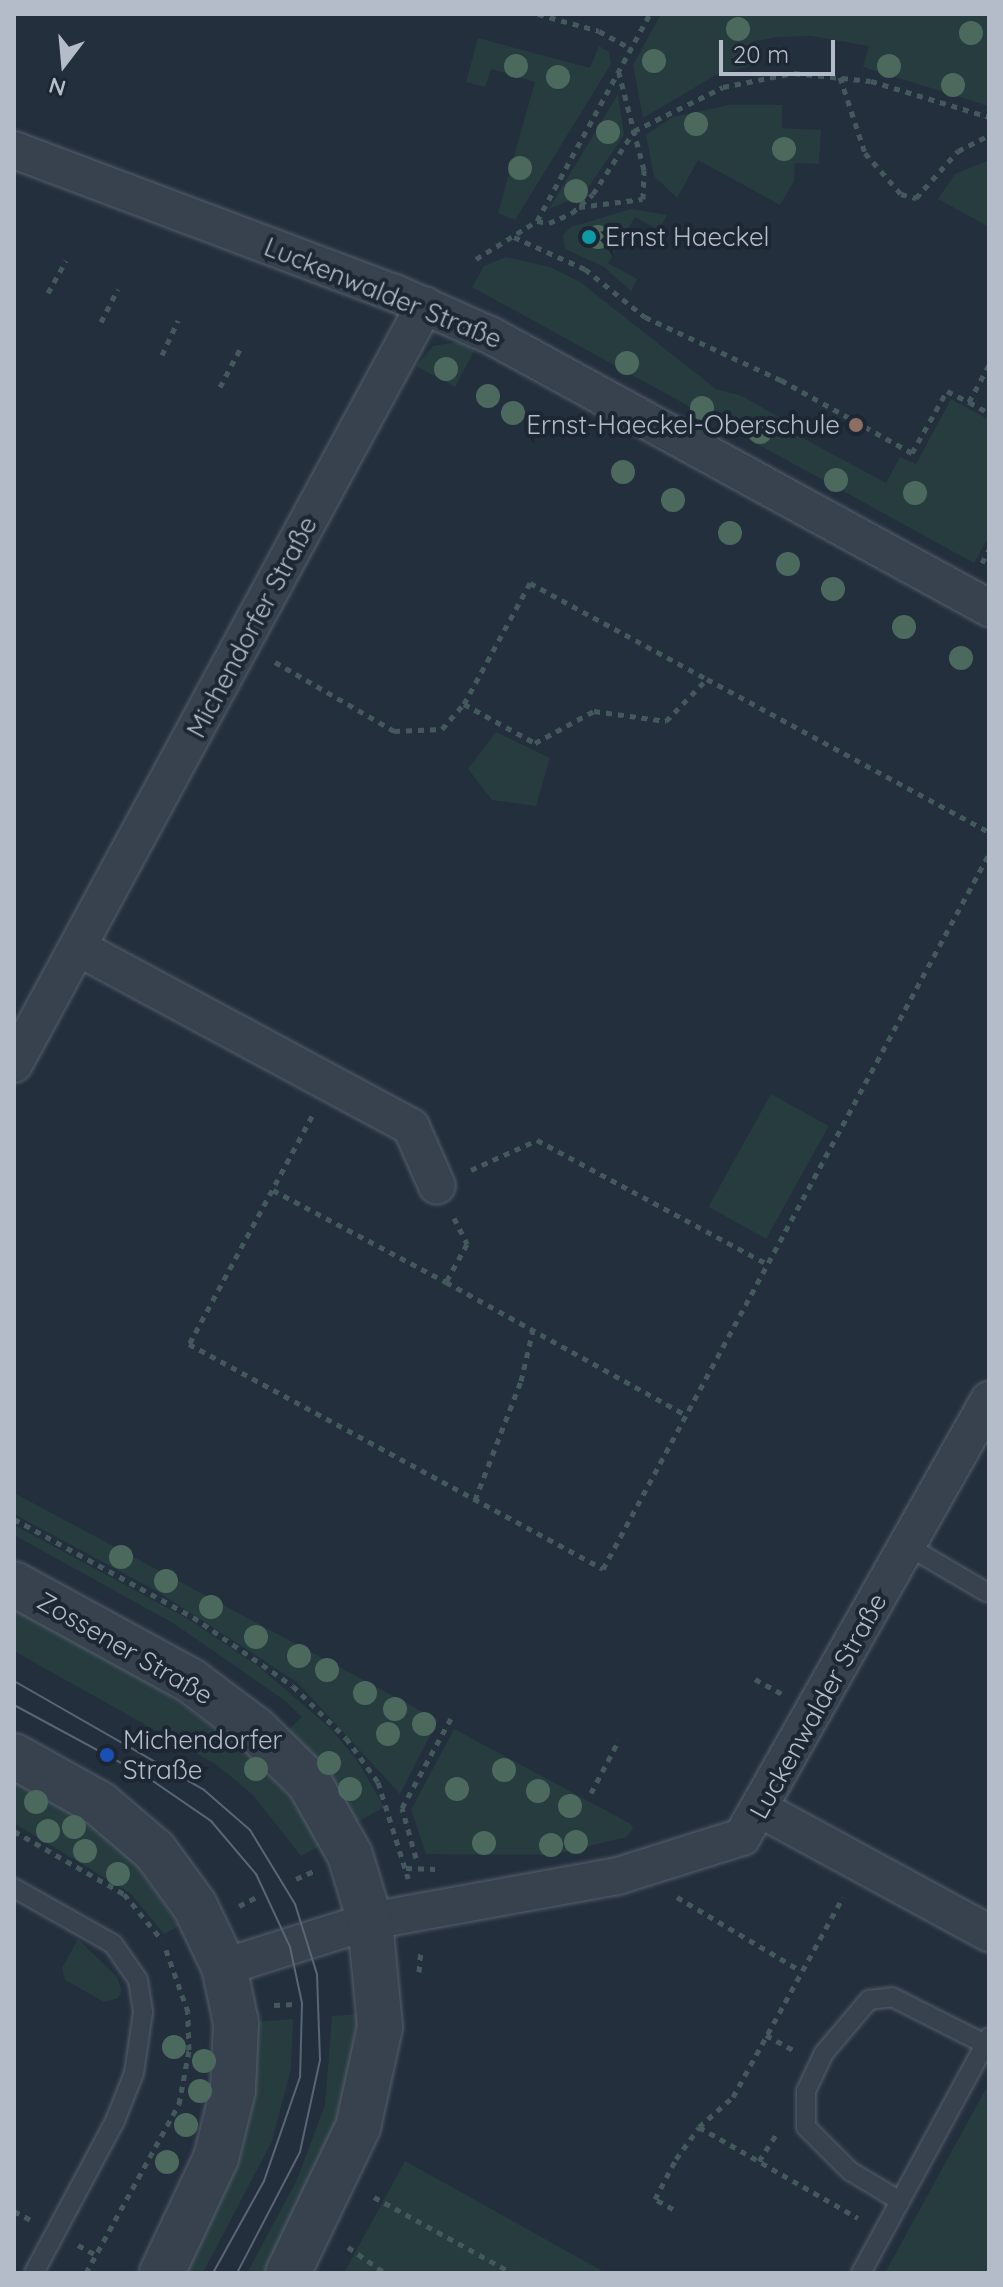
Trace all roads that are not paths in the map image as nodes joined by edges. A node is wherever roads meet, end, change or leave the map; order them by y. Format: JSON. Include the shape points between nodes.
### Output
{"nodes":[{"id":1,"x":14,"y":150,"type":"edge"},
{"id":2,"x":425,"y":305,"type":"junction"},
{"id":3,"x":989,"y":608,"type":"edge"},
{"id":4,"x":79,"y":948,"type":"junction"},
{"id":5,"x":14,"y":1064,"type":"edge"},
{"id":6,"x":437,"y":1186,"type":"road end"},
{"id":7,"x":989,"y":1400,"type":"edge"},
{"id":8,"x":908,"y":1546,"type":"junction"},
{"id":9,"x":14,"y":1584,"type":"edge"},
{"id":10,"x":986,"y":1592,"type":"dead end"},
{"id":11,"x":14,"y":1756,"type":"edge"},
{"id":12,"x":762,"y":1810,"type":"junction"},
{"id":13,"x":14,"y":1888,"type":"edge"},
{"id":14,"x":370,"y":1921,"type":"junction"},
{"id":15,"x":989,"y":1933,"type":"edge"},
{"id":16,"x":224,"y":1967,"type":"junction"},
{"id":17,"x":987,"y":2041,"type":"edge"},
{"id":18,"x":900,"y":2201,"type":"junction"},
{"id":19,"x":34,"y":2273,"type":"edge"},
{"id":20,"x":162,"y":2273,"type":"edge"},
{"id":21,"x":288,"y":2273,"type":"edge"},
{"id":22,"x":861,"y":2273,"type":"edge"}],
"edges":[{"from":1,"to":2,"type":"street","name":"Luckenwalder Straße"},
{"from":2,"to":3,"type":"street","name":"Luckenwalder Straße","via":[[492,336]]},
{"from":2,"to":4,"type":"street","name":"Michendorfer Straße"},
{"from":4,"to":5,"type":"street","name":"Michendorfer Straße"},
{"from":4,"to":6,"type":"street","via":[[411,1127]]},
{"from":7,"to":8,"type":"street","name":"Luckenwalder Straße"},
{"from":8,"to":10,"type":"lane"},
{"from":8,"to":12,"type":"street","name":"Luckenwalder Straße"},
{"from":9,"to":14,"type":"street","name":"Zossener Straße","via":[[191,1681],[255,1729],[309,1782],[350,1855]]},
{"from":11,"to":16,"type":"street","via":[[100,1804],[155,1851],[195,1906]]},
{"from":12,"to":14,"type":"street","name":"Luckenwalder Straße","via":[[742,1837],[618,1876]]},
{"from":12,"to":15,"type":"street"},
{"from":13,"to":19,"type":"lane","via":[[113,1944],[138,1980],[143,2012],[134,2073],[115,2121]]},
{"from":14,"to":16,"type":"street","name":"Luckenwalder Straße"},
{"from":14,"to":21,"type":"street","name":"Zossener Straße","via":[[380,2027],[372,2076],[358,2127]]},
{"from":16,"to":20,"type":"street","via":[[236,2023],[233,2090],[216,2158]]},
{"from":17,"to":18,"type":"lane"},
{"from":17,"to":18,"type":"lane","via":[[892,1997],[869,2000],[824,2053],[806,2091],[806,2127],[850,2171]]},
{"from":18,"to":22,"type":"lane"}]}
